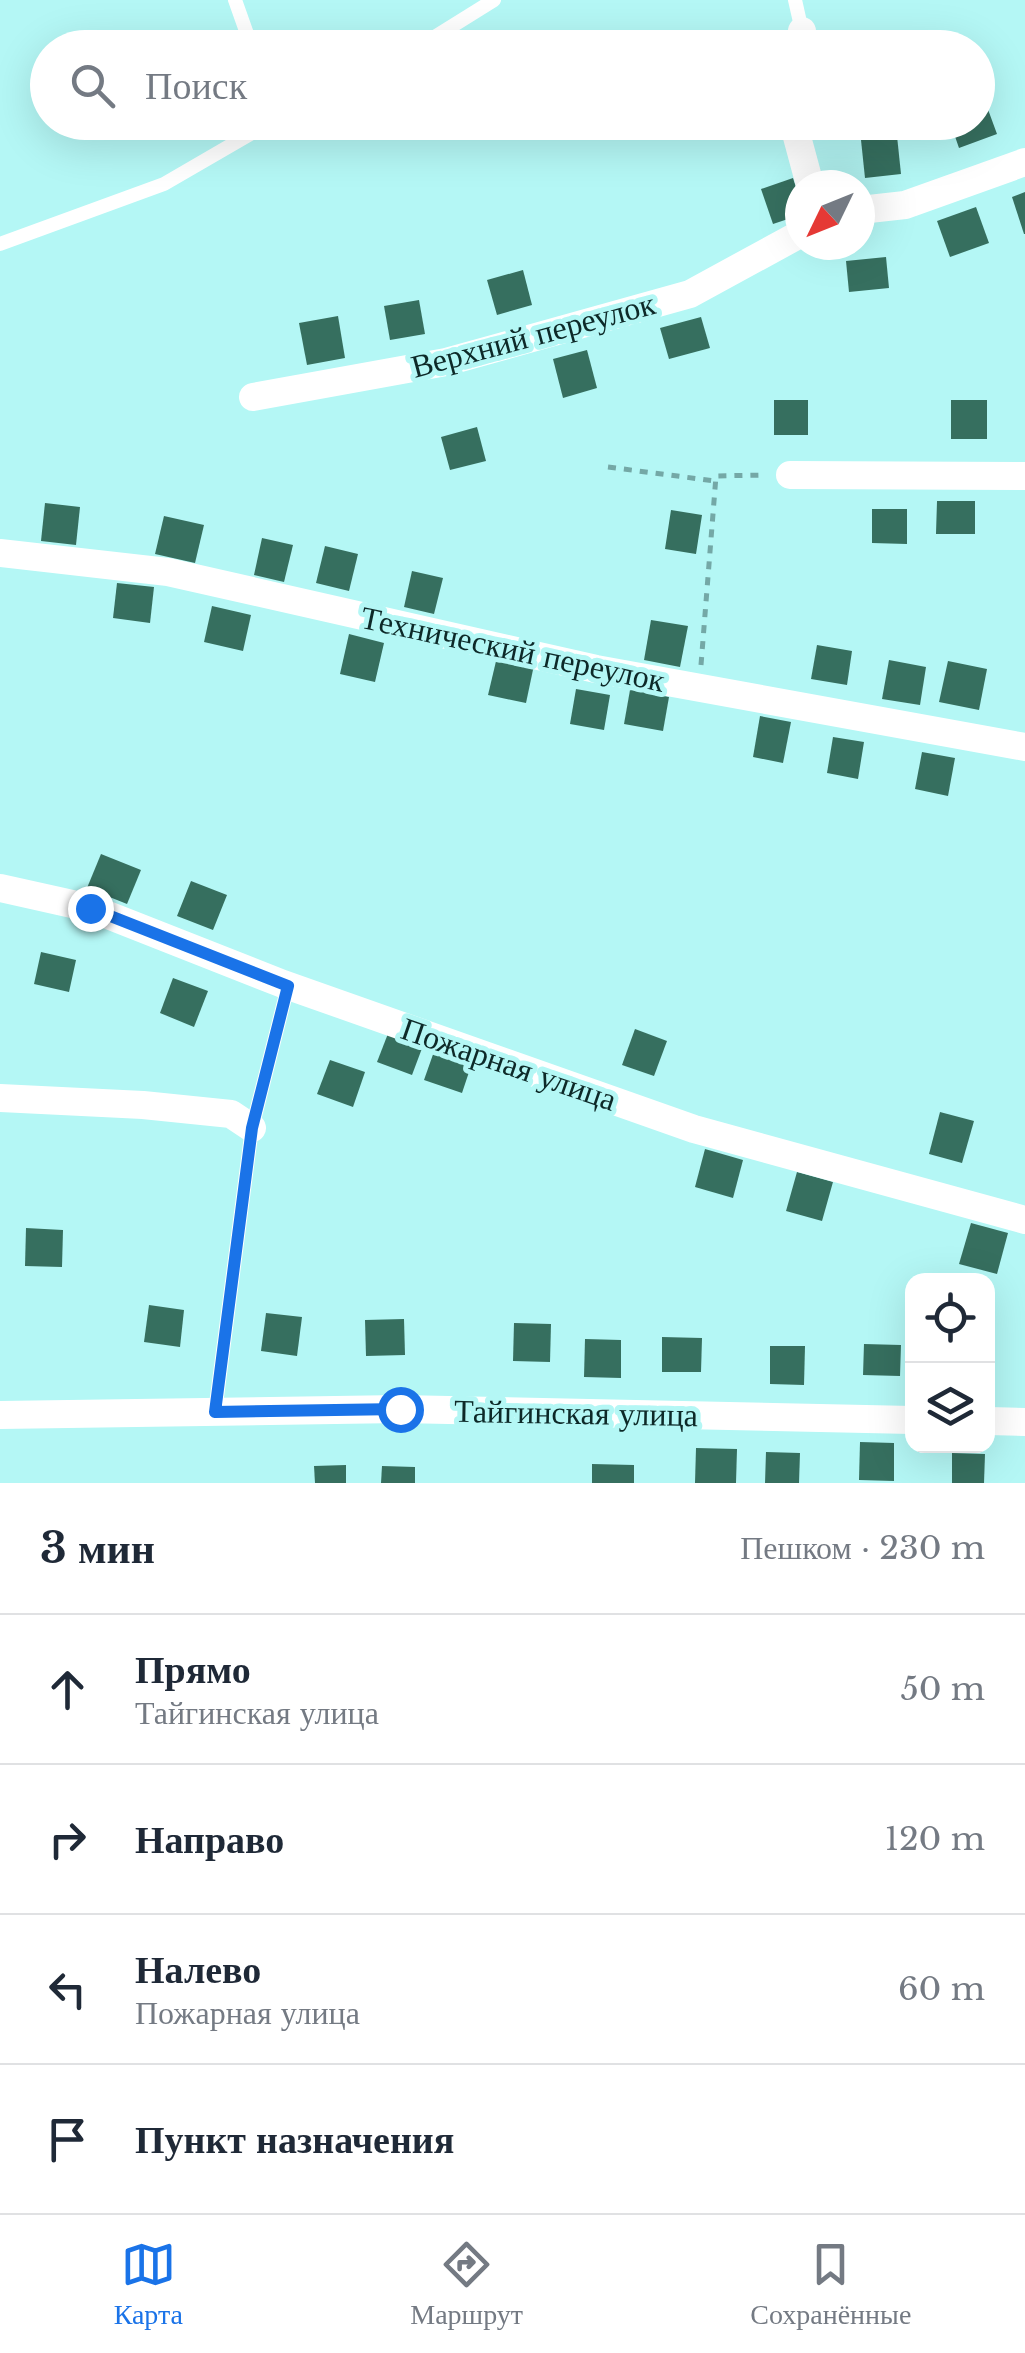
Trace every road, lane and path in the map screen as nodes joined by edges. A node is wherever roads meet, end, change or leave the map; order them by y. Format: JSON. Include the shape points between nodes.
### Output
{"nodes":[{"id":1,"x":235,"y":0,"type":"edge"},
{"id":2,"x":494,"y":0,"type":"edge"},
{"id":3,"x":795,"y":0,"type":"edge"},
{"id":4,"x":246,"y":30,"type":"edge"},
{"id":5,"x":446,"y":30,"type":"edge"},
{"id":6,"x":799,"y":30,"type":"edge"},
{"id":7,"x":241,"y":140,"type":"edge"},
{"id":8,"x":798,"y":140,"type":"edge"},
{"id":9,"x":1025,"y":162,"type":"edge"},
{"id":10,"x":806,"y":170,"type":"edge"},
{"id":11,"x":875,"y":209,"type":"edge"},
{"id":12,"x":785,"y":242,"type":"edge"},
{"id":13,"x":0,"y":244,"type":"edge"},
{"id":14,"x":253,"y":397,"type":"dead end"},
{"id":15,"x":608,"y":466,"type":"dead end"},
{"id":16,"x":790,"y":475,"type":"joint"},
{"id":17,"x":1025,"y":476,"type":"edge"},
{"id":18,"x":715,"y":481,"type":"junction"},
{"id":19,"x":0,"y":553,"type":"edge"},
{"id":20,"x":699,"y":688,"type":"junction"},
{"id":21,"x":1025,"y":748,"type":"edge"},
{"id":22,"x":0,"y":888,"type":"edge"},
{"id":23,"x":288,"y":986,"type":"junction"},
{"id":24,"x":0,"y":1098,"type":"edge"},
{"id":25,"x":252,"y":1128,"type":"junction"},
{"id":26,"x":1025,"y":1220,"type":"edge"},
{"id":27,"x":215,"y":1412,"type":"junction"},
{"id":28,"x":0,"y":1415,"type":"edge"},
{"id":29,"x":905,"y":1420,"type":"edge"},
{"id":30,"x":995,"y":1421,"type":"edge"},
{"id":31,"x":1025,"y":1422,"type":"edge"}],
"edges":[{"from":1,"to":4,"type":"lane"},
{"from":2,"to":5,"type":"lane"},
{"from":3,"to":6,"type":"lane"},
{"from":7,"to":13,"type":"lane","via":[[164,184]]},
{"from":8,"to":10,"type":"street"},
{"from":9,"to":11,"type":"street","via":[[905,206]]},
{"from":12,"to":14,"type":"street","name":"Верхний переулок","via":[[690,294],[446,362]]},
{"from":15,"to":18,"type":"path"},
{"from":16,"to":17,"type":"street"},
{"from":16,"to":18,"type":"path"},
{"from":18,"to":20,"type":"path"},
{"from":19,"to":20,"type":"street","name":"Технический переулок","via":[[168,572]]},
{"from":20,"to":21,"type":"street","name":"Технический переулок"},
{"from":22,"to":23,"type":"street","name":"Пожарная улица","via":[[90,908]]},
{"from":23,"to":25,"type":"lane"},
{"from":23,"to":26,"type":"street","name":"Пожарная улица","via":[[694,1130]]},
{"from":24,"to":25,"type":"street","via":[[231,1114]]},
{"from":25,"to":27,"type":"lane"},
{"from":27,"to":28,"type":"street","name":"Тайгинская улица"},
{"from":27,"to":29,"type":"street","name":"Тайгинская улица","via":[[400,1409]]},
{"from":30,"to":31,"type":"street"}]}
